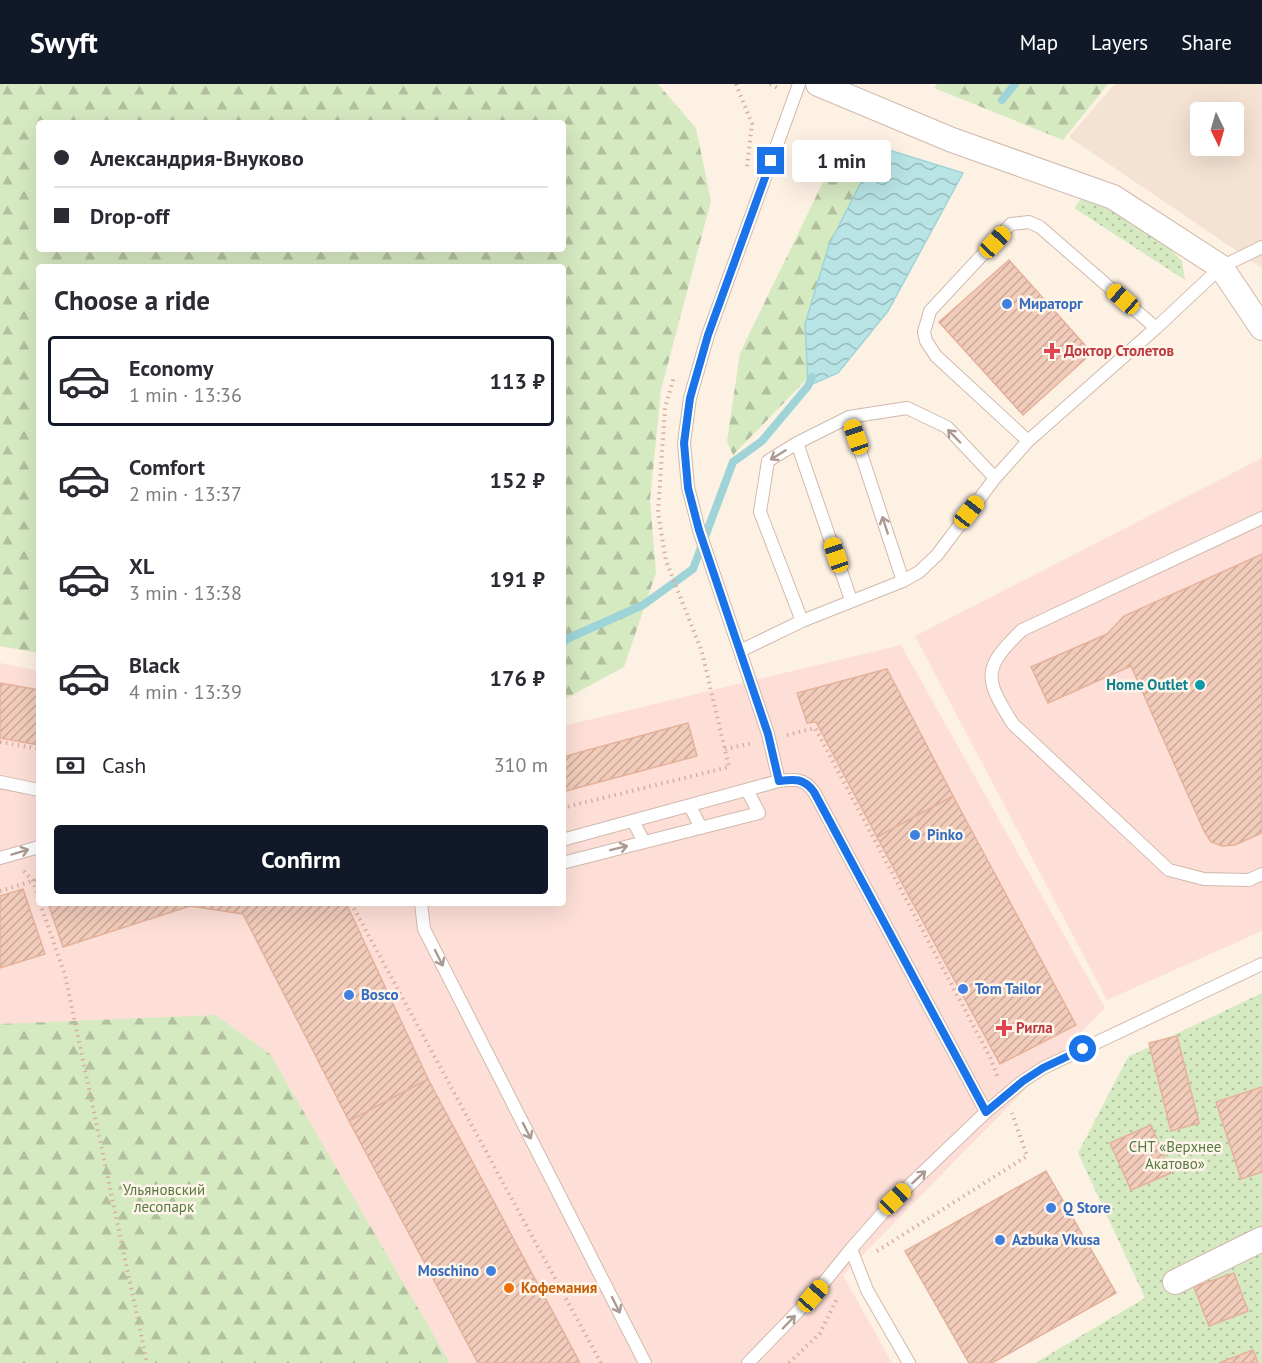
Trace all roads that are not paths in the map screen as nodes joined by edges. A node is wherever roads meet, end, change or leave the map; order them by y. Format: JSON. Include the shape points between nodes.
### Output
{"nodes":[{"id":1,"x":799,"y":84,"type":"edge"},
{"id":2,"x":818,"y":84,"type":"edge"},
{"id":3,"x":1262,"y":248,"type":"edge"},
{"id":4,"x":1221,"y":267,"type":"junction"},
{"id":5,"x":1156,"y":328,"type":"junction"},
{"id":6,"x":1262,"y":328,"type":"edge"},
{"id":7,"x":849,"y":417,"type":"junction"},
{"id":8,"x":1028,"y":441,"type":"junction"},
{"id":9,"x":797,"y":443,"type":"junction"},
{"id":10,"x":995,"y":478,"type":"junction"},
{"id":11,"x":1262,"y":518,"type":"edge"},
{"id":12,"x":903,"y":581,"type":"junction"},
{"id":13,"x":851,"y":600,"type":"junction"},
{"id":14,"x":802,"y":621,"type":"junction"},
{"id":15,"x":740,"y":651,"type":"junction"},
{"id":16,"x":779,"y":781,"type":"junction"},
{"id":17,"x":0,"y":782,"type":"edge"},
{"id":18,"x":36,"y":789,"type":"edge"},
{"id":19,"x":747,"y":790,"type":"junction"},
{"id":20,"x":690,"y":806,"type":"junction"},
{"id":21,"x":633,"y":821,"type":"junction"},
{"id":22,"x":701,"y":828,"type":"junction"},
{"id":23,"x":576,"y":836,"type":"junction"},
{"id":24,"x":566,"y":839,"type":"edge"},
{"id":25,"x":644,"y":842,"type":"junction"},
{"id":26,"x":36,"y":848,"type":"edge"},
{"id":27,"x":586,"y":857,"type":"junction"},
{"id":28,"x":0,"y":858,"type":"edge"},
{"id":29,"x":566,"y":862,"type":"edge"},
{"id":30,"x":1262,"y":874,"type":"edge"},
{"id":31,"x":421,"y":906,"type":"edge"},
{"id":32,"x":1262,"y":964,"type":"edge"},
{"id":33,"x":986,"y":1112,"type":"junction"},
{"id":34,"x":1262,"y":1239,"type":"edge"},
{"id":35,"x":851,"y":1249,"type":"junction"},
{"id":36,"x":1175,"y":1282,"type":"dead end"},
{"id":37,"x":645,"y":1363,"type":"edge"},
{"id":38,"x":748,"y":1363,"type":"edge"},
{"id":39,"x":909,"y":1363,"type":"edge"}],
"edges":[{"from":1,"to":15,"type":"lane","via":[[708,335],[690,398],[684,443],[688,488],[699,530]]},
{"from":2,"to":4,"type":"street","via":[[952,140],[1113,196]]},
{"from":3,"to":4,"type":"lane"},
{"from":4,"to":5,"type":"lane"},
{"from":4,"to":6,"type":"street"},
{"from":5,"to":8,"type":"lane"},
{"from":5,"to":8,"type":"lane","via":[[1040,227],[1029,222],[1011,224],[930,311],[924,332],[936,356]]},
{"from":7,"to":9,"type":"lane"},
{"from":10,"to":7,"type":"lane","one_way":true,"via":[[946,428],[908,408]]},
{"from":12,"to":7,"type":"lane","one_way":true},
{"from":8,"to":10,"type":"lane"},
{"from":9,"to":13,"type":"lane"},
{"from":9,"to":14,"type":"lane","one_way":true,"via":[[768,461],[760,512]]},
{"from":10,"to":12,"type":"lane","via":[[937,555],[920,572]]},
{"from":11,"to":30,"type":"lane","via":[[1022,630],[1000,651],[990,672],[996,697],[1013,724],[1169,870],[1204,879],[1249,880]]},
{"from":12,"to":13,"type":"lane"},
{"from":13,"to":14,"type":"lane"},
{"from":14,"to":15,"type":"lane"},
{"from":15,"to":16,"type":"lane"},
{"from":16,"to":19,"type":"lane"},
{"from":16,"to":33,"type":"lane","via":[[801,780],[814,792]]},
{"from":17,"to":18,"type":"lane"},
{"from":19,"to":20,"type":"lane"},
{"from":19,"to":22,"type":"lane","via":[[759,813]]},
{"from":20,"to":21,"type":"lane"},
{"from":20,"to":22,"type":"lane"},
{"from":21,"to":23,"type":"lane"},
{"from":21,"to":25,"type":"lane"},
{"from":22,"to":25,"type":"lane"},
{"from":23,"to":24,"type":"lane"},
{"from":23,"to":27,"type":"lane"},
{"from":27,"to":25,"type":"lane","one_way":true},
{"from":28,"to":26,"type":"lane","one_way":true},
{"from":27,"to":29,"type":"lane"},
{"from":31,"to":37,"type":"lane","one_way":true,"via":[[424,929]]},
{"from":32,"to":33,"type":"lane","via":[[1043,1068]]},
{"from":35,"to":33,"type":"lane","one_way":true,"via":[[895,1199]]},
{"from":34,"to":36,"type":"street"},
{"from":38,"to":35,"type":"lane","one_way":true,"via":[[813,1296]]},
{"from":35,"to":39,"type":"lane","via":[[867,1290]]}]}
